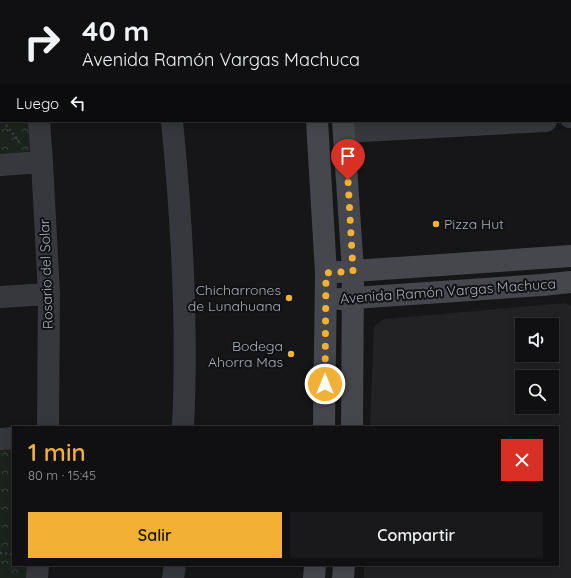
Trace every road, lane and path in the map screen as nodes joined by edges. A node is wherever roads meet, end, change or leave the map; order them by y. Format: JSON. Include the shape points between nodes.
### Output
{"nodes":[{"id":1,"x":39,"y":122,"type":"edge"},
{"id":2,"x":172,"y":122,"type":"edge"},
{"id":3,"x":316,"y":122,"type":"edge"},
{"id":4,"x":518,"y":122,"type":"edge"},
{"id":5,"x":490,"y":123,"type":"edge"},
{"id":6,"x":344,"y":127,"type":"edge"},
{"id":7,"x":42,"y":162,"type":"junction"},
{"id":8,"x":0,"y":165,"type":"edge"},
{"id":9,"x":571,"y":256,"type":"edge"},
{"id":10,"x":353,"y":271,"type":"junction"},
{"id":11,"x":326,"y":273,"type":"junction"},
{"id":12,"x":571,"y":282,"type":"edge"},
{"id":13,"x":48,"y":294,"type":"junction"},
{"id":14,"x":0,"y":297,"type":"edge"},
{"id":15,"x":353,"y":298,"type":"junction"},
{"id":16,"x":326,"y":300,"type":"junction"},
{"id":17,"x":48,"y":426,"type":"edge"},
{"id":18,"x":183,"y":426,"type":"edge"},
{"id":19,"x":324,"y":426,"type":"edge"},
{"id":20,"x":352,"y":426,"type":"edge"},
{"id":21,"x":12,"y":438,"type":"edge"},
{"id":22,"x":0,"y":439,"type":"edge"},
{"id":23,"x":0,"y":553,"type":"edge"},
{"id":24,"x":12,"y":554,"type":"edge"},
{"id":25,"x":38,"y":566,"type":"edge"},
{"id":26,"x":174,"y":566,"type":"edge"},
{"id":27,"x":315,"y":566,"type":"edge"},
{"id":28,"x":344,"y":566,"type":"edge"},
{"id":29,"x":37,"y":578,"type":"edge"},
{"id":30,"x":174,"y":578,"type":"edge"},
{"id":31,"x":314,"y":578,"type":"edge"},
{"id":32,"x":343,"y":578,"type":"edge"}],
"edges":[{"from":1,"to":7,"type":"street","name":"Rosario del Solar"},
{"from":2,"to":18,"type":"street","via":[[185,325]]},
{"from":3,"to":11,"type":"main road"},
{"from":4,"to":5,"type":"street"},
{"from":5,"to":6,"type":"street"},
{"from":6,"to":10,"type":"main road"},
{"from":7,"to":8,"type":"street"},
{"from":7,"to":13,"type":"street","name":"Rosario del Solar"},
{"from":9,"to":10,"type":"main road","name":"Avenida Ramón Vargas Machuca"},
{"from":10,"to":11,"type":"main road","name":"Avenida Ramón Vargas Machuca"},
{"from":10,"to":15,"type":"main road"},
{"from":11,"to":16,"type":"main road"},
{"from":12,"to":15,"type":"main road","name":"Avenida Ramón Vargas Machuca"},
{"from":13,"to":14,"type":"street"},
{"from":13,"to":17,"type":"street","name":"Rosario del Solar"},
{"from":15,"to":16,"type":"main road","name":"Avenida Ramón Vargas Machuca"},
{"from":15,"to":20,"type":"main road"},
{"from":16,"to":19,"type":"main road"},
{"from":21,"to":22,"type":"street"},
{"from":23,"to":24,"type":"path"},
{"from":25,"to":29,"type":"street"},
{"from":26,"to":30,"type":"street"},
{"from":27,"to":31,"type":"main road"},
{"from":28,"to":32,"type":"main road"}]}
